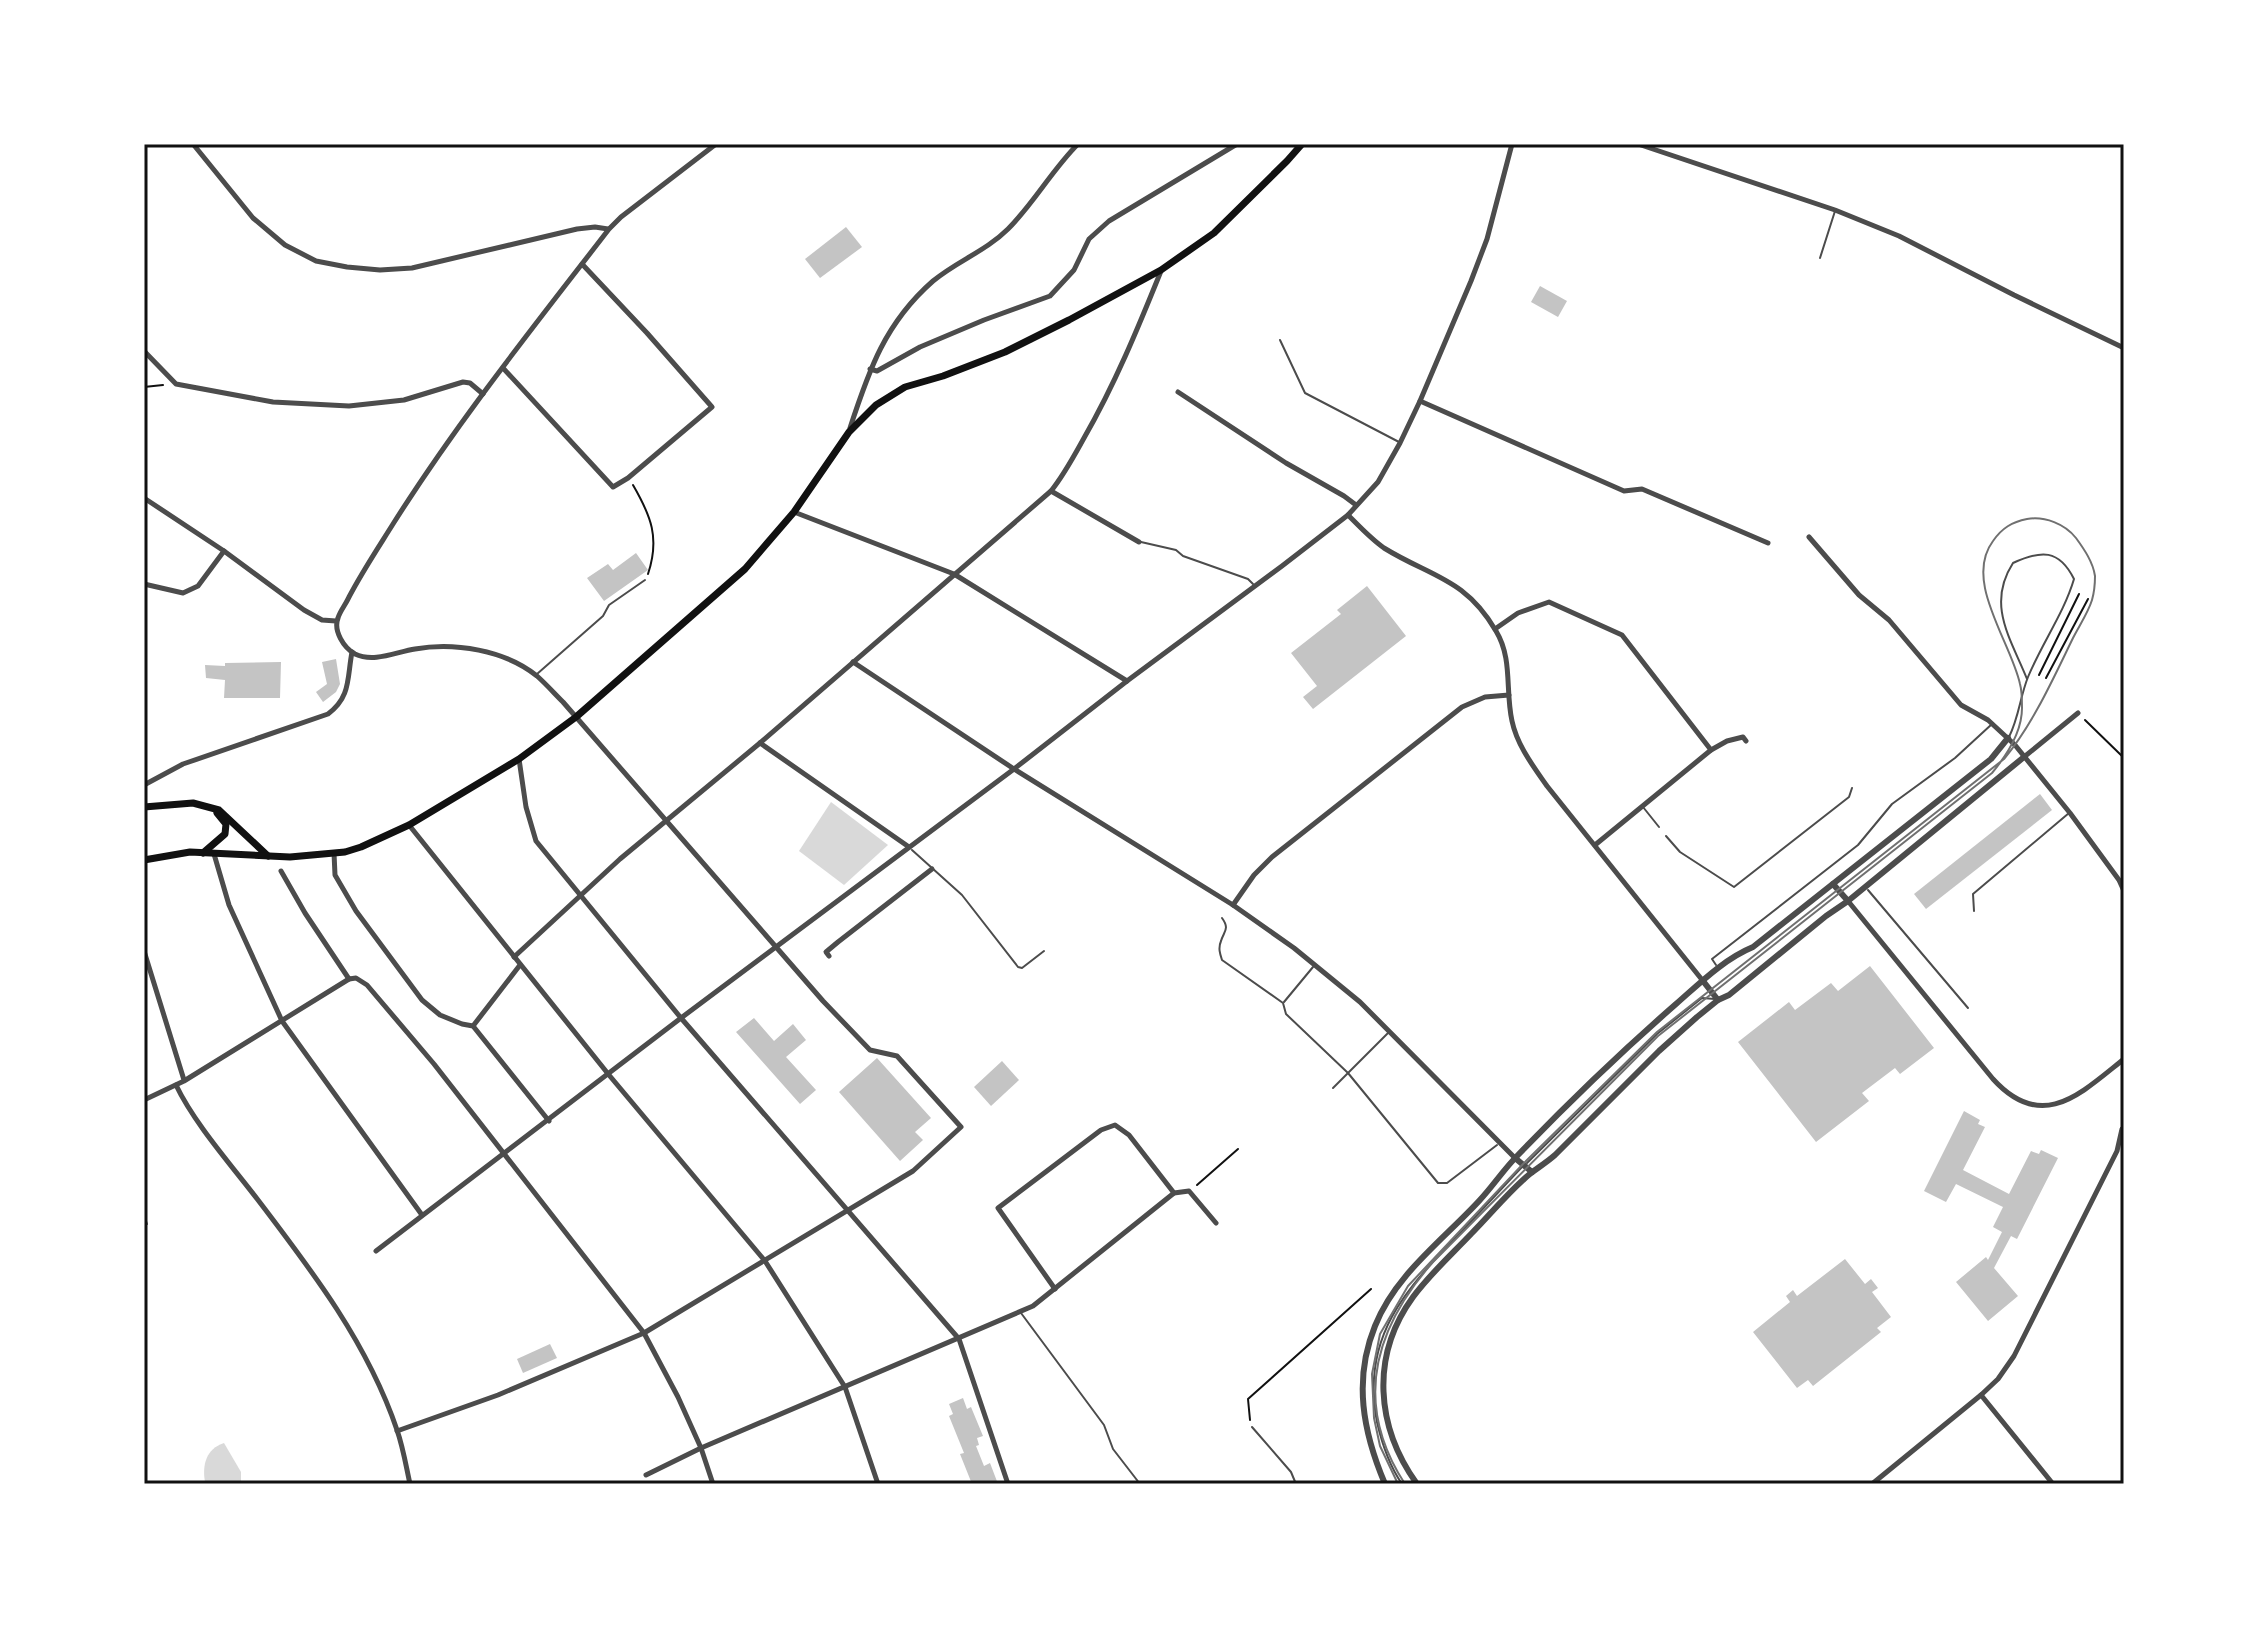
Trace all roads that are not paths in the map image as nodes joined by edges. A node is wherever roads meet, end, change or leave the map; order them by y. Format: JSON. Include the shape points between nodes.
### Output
{"nodes":[{"id":1,"x":193,"y":144,"type":"edge"},
{"id":2,"x":716,"y":144,"type":"edge"},
{"id":3,"x":1078,"y":144,"type":"edge"},
{"id":4,"x":1237,"y":144,"type":"edge"},
{"id":5,"x":1302,"y":144,"type":"edge"},
{"id":6,"x":1512,"y":144,"type":"edge"},
{"id":7,"x":1638,"y":144,"type":"edge"},
{"id":8,"x":1835,"y":210,"type":"junction"},
{"id":9,"x":609,"y":229,"type":"junction"},
{"id":10,"x":1820,"y":258,"type":"dead end"},
{"id":11,"x":582,"y":264,"type":"junction"},
{"id":12,"x":1161,"y":270,"type":"junction"},
{"id":13,"x":1280,"y":340,"type":"dead end"},
{"id":14,"x":2124,"y":348,"type":"edge"},
{"id":15,"x":144,"y":351,"type":"edge"},
{"id":16,"x":503,"y":367,"type":"junction"},
{"id":17,"x":870,"y":369,"type":"junction"},
{"id":18,"x":1178,"y":392,"type":"dead end"},
{"id":19,"x":483,"y":394,"type":"junction"},
{"id":20,"x":1420,"y":401,"type":"junction"},
{"id":21,"x":849,"y":432,"type":"junction"},
{"id":22,"x":1400,"y":443,"type":"junction"},
{"id":23,"x":1051,"y":491,"type":"junction"},
{"id":24,"x":144,"y":498,"type":"edge"},
{"id":25,"x":1356,"y":505,"type":"junction"},
{"id":26,"x":794,"y":512,"type":"junction"},
{"id":27,"x":1348,"y":515,"type":"junction"},
{"id":28,"x":1809,"y":537,"type":"dead end"},
{"id":29,"x":1139,"y":542,"type":"joint"},
{"id":30,"x":1768,"y":543,"type":"dead end"},
{"id":31,"x":224,"y":551,"type":"junction"},
{"id":32,"x":954,"y":574,"type":"junction"},
{"id":33,"x":645,"y":580,"type":"road end"},
{"id":34,"x":144,"y":584,"type":"edge"},
{"id":35,"x":1256,"y":587,"type":"junction"},
{"id":36,"x":336,"y":621,"type":"junction"},
{"id":37,"x":1495,"y":629,"type":"junction"},
{"id":38,"x":352,"y":652,"type":"junction"},
{"id":39,"x":853,"y":662,"type":"junction"},
{"id":40,"x":536,"y":675,"type":"junction"},
{"id":41,"x":2027,"y":679,"type":"junction"},
{"id":42,"x":1127,"y":681,"type":"junction"},
{"id":43,"x":1509,"y":695,"type":"junction"},
{"id":44,"x":2078,"y":713,"type":"road end"},
{"id":45,"x":576,"y":717,"type":"junction"},
{"id":46,"x":1993,"y":724,"type":"junction"},
{"id":47,"x":2008,"y":738,"type":"junction"},
{"id":48,"x":1746,"y":741,"type":"dead end"},
{"id":49,"x":760,"y":743,"type":"junction"},
{"id":50,"x":1711,"y":750,"type":"junction"},
{"id":51,"x":2024,"y":757,"type":"junction"},
{"id":52,"x":519,"y":759,"type":"junction"},
{"id":53,"x":1014,"y":769,"type":"junction"},
{"id":54,"x":144,"y":785,"type":"edge"},
{"id":55,"x":1852,"y":788,"type":"dead end"},
{"id":56,"x":1642,"y":806,"type":"junction"},
{"id":57,"x":144,"y":807,"type":"edge"},
{"id":58,"x":210,"y":807,"type":"junction"},
{"id":59,"x":2070,"y":813,"type":"junction"},
{"id":60,"x":666,"y":822,"type":"junction"},
{"id":61,"x":409,"y":825,"type":"junction"},
{"id":62,"x":1659,"y":827,"type":"dead end"},
{"id":63,"x":1666,"y":836,"type":"dead end"},
{"id":64,"x":1595,"y":845,"type":"junction"},
{"id":65,"x":909,"y":847,"type":"junction"},
{"id":66,"x":203,"y":853,"type":"junction"},
{"id":67,"x":334,"y":853,"type":"junction"},
{"id":68,"x":214,"y":854,"type":"junction"},
{"id":69,"x":268,"y":856,"type":"junction"},
{"id":70,"x":144,"y":860,"type":"edge"},
{"id":71,"x":932,"y":869,"type":"junction"},
{"id":72,"x":281,"y":871,"type":"dead end"},
{"id":73,"x":1833,"y":884,"type":"junction"},
{"id":74,"x":1865,"y":886,"type":"junction"},
{"id":75,"x":2124,"y":891,"type":"edge"},
{"id":76,"x":581,"y":896,"type":"junction"},
{"id":77,"x":1848,"y":901,"type":"junction"},
{"id":78,"x":1233,"y":905,"type":"junction"},
{"id":79,"x":1974,"y":911,"type":"dead end"},
{"id":80,"x":1222,"y":918,"type":"dead end"},
{"id":81,"x":777,"y":948,"type":"junction"},
{"id":82,"x":144,"y":951,"type":"edge"},
{"id":83,"x":1044,"y":951,"type":"dead end"},
{"id":84,"x":829,"y":956,"type":"dead end"},
{"id":85,"x":514,"y":957,"type":"junction"},
{"id":86,"x":520,"y":965,"type":"junction"},
{"id":87,"x":1315,"y":965,"type":"junction"},
{"id":88,"x":1719,"y":968,"type":"junction"},
{"id":89,"x":349,"y":979,"type":"junction"},
{"id":90,"x":1703,"y":981,"type":"junction"},
{"id":91,"x":1702,"y":998,"type":"junction"},
{"id":92,"x":1718,"y":1000,"type":"junction"},
{"id":93,"x":1283,"y":1003,"type":"junction"},
{"id":94,"x":1968,"y":1008,"type":"dead end"},
{"id":95,"x":681,"y":1018,"type":"junction"},
{"id":96,"x":282,"y":1021,"type":"junction"},
{"id":97,"x":473,"y":1026,"type":"junction"},
{"id":98,"x":1389,"y":1032,"type":"junction"},
{"id":99,"x":2124,"y":1059,"type":"edge"},
{"id":100,"x":1348,"y":1073,"type":"junction"},
{"id":101,"x":609,"y":1075,"type":"junction"},
{"id":102,"x":184,"y":1081,"type":"junction"},
{"id":103,"x":176,"y":1085,"type":"junction"},
{"id":104,"x":1333,"y":1088,"type":"dead end"},
{"id":105,"x":144,"y":1100,"type":"edge"},
{"id":106,"x":549,"y":1121,"type":"junction"},
{"id":107,"x":2122,"y":1129,"type":"dead end"},
{"id":108,"x":1499,"y":1143,"type":"junction"},
{"id":109,"x":505,"y":1153,"type":"junction"},
{"id":110,"x":1515,"y":1158,"type":"junction"},
{"id":111,"x":1524,"y":1165,"type":"junction"},
{"id":112,"x":1532,"y":1172,"type":"junction"},
{"id":113,"x":1174,"y":1193,"type":"junction"},
{"id":114,"x":847,"y":1210,"type":"junction"},
{"id":115,"x":144,"y":1215,"type":"edge"},
{"id":116,"x":422,"y":1215,"type":"junction"},
{"id":117,"x":1216,"y":1223,"type":"dead end"},
{"id":118,"x":147,"y":1224,"type":"dead end"},
{"id":119,"x":376,"y":1251,"type":"dead end"},
{"id":120,"x":765,"y":1261,"type":"junction"},
{"id":121,"x":1055,"y":1289,"type":"junction"},
{"id":122,"x":1020,"y":1312,"type":"junction"},
{"id":123,"x":644,"y":1333,"type":"junction"},
{"id":124,"x":959,"y":1339,"type":"junction"},
{"id":125,"x":845,"y":1387,"type":"junction"},
{"id":126,"x":1981,"y":1395,"type":"junction"},
{"id":127,"x":1252,"y":1427,"type":"road end"},
{"id":128,"x":397,"y":1431,"type":"junction"},
{"id":129,"x":701,"y":1448,"type":"junction"},
{"id":130,"x":646,"y":1475,"type":"dead end"},
{"id":131,"x":1875,"y":1483,"type":"edge"},
{"id":132,"x":410,"y":1484,"type":"edge"},
{"id":133,"x":713,"y":1484,"type":"edge"},
{"id":134,"x":878,"y":1484,"type":"edge"},
{"id":135,"x":1008,"y":1484,"type":"edge"},
{"id":136,"x":1140,"y":1484,"type":"edge"},
{"id":137,"x":1296,"y":1484,"type":"edge"},
{"id":138,"x":1385,"y":1484,"type":"edge"},
{"id":139,"x":1402,"y":1484,"type":"edge"},
{"id":140,"x":1417,"y":1484,"type":"edge"},
{"id":141,"x":2053,"y":1484,"type":"edge"}],
"edges":[{"from":1,"to":9,"type":"street","via":[[253,218],[277,239],[305,257],[347,267],[412,268],[577,229]]},
{"from":2,"to":9,"type":"street"},
{"from":3,"to":17,"type":"street","via":[[1007,230],[934,281],[905,310]]},
{"from":4,"to":17,"type":"street","via":[[1109,221],[1089,239],[1074,270],[1050,296],[933,342],[877,371]]},
{"from":5,"to":12,"type":"main road","via":[[1214,233]]},
{"from":6,"to":20,"type":"street","via":[[1487,239]]},
{"from":7,"to":8,"type":"street"},
{"from":8,"to":10,"type":"lane"},
{"from":8,"to":14,"type":"street"},
{"from":9,"to":11,"type":"street"},
{"from":11,"to":16,"type":"street"},
{"from":11,"to":16,"type":"street","via":[[712,407],[613,487]]},
{"from":12,"to":21,"type":"main road","via":[[1005,352],[905,387],[876,405]]},
{"from":12,"to":23,"type":"street","via":[[1129,353]]},
{"from":13,"to":22,"type":"lane","via":[[1305,393]]},
{"from":15,"to":19,"type":"street","via":[[176,384],[273,402],[349,406],[404,400],[463,382]]},
{"from":16,"to":19,"type":"street"},
{"from":17,"to":21,"type":"street"},
{"from":18,"to":25,"type":"street"},
{"from":19,"to":36,"type":"street","via":[[413,492]]},
{"from":20,"to":22,"type":"street"},
{"from":20,"to":30,"type":"street","via":[[1624,491],[1642,489]]},
{"from":21,"to":26,"type":"main road"},
{"from":22,"to":25,"type":"street","via":[[1378,482]]},
{"from":23,"to":29,"type":"street"},
{"from":23,"to":32,"type":"street"},
{"from":24,"to":31,"type":"street"},
{"from":25,"to":27,"type":"street"},
{"from":26,"to":32,"type":"street"},
{"from":26,"to":45,"type":"main road","via":[[745,569]]},
{"from":27,"to":35,"type":"street"},
{"from":27,"to":37,"type":"street","via":[[1387,549],[1457,586]]},
{"from":28,"to":46,"type":"street","via":[[1961,705]]},
{"from":29,"to":35,"type":"lane","via":[[1176,550]]},
{"from":31,"to":34,"type":"street","via":[[198,586],[183,593]]},
{"from":31,"to":36,"type":"street","via":[[304,610]]},
{"from":32,"to":39,"type":"street"},
{"from":32,"to":42,"type":"street"},
{"from":33,"to":40,"type":"lane","via":[[609,605]]},
{"from":35,"to":42,"type":"street"},
{"from":36,"to":38,"type":"street","via":[[342,642]]},
{"from":37,"to":43,"type":"street","via":[[1507,662]]},
{"from":37,"to":50,"type":"street","via":[[1518,613],[1549,602],[1622,635]]},
{"from":38,"to":40,"type":"street","via":[[378,657],[449,647],[506,659]]},
{"from":38,"to":54,"type":"street","via":[[345,695],[328,714],[183,764]]},
{"from":39,"to":49,"type":"street"},
{"from":39,"to":53,"type":"street"},
{"from":40,"to":45,"type":"street"},
{"from":41,"to":41,"type":"lane","via":[[2001,615],[2001,585],[2013,563],[2037,554],[2054,555],[2067,564],[2074,579]]},
{"from":41,"to":47,"type":"lane"},
{"from":42,"to":53,"type":"street"},
{"from":43,"to":64,"type":"street","via":[[1512,721],[1528,757]]},
{"from":43,"to":78,"type":"street","via":[[1462,707],[1272,857]]},
{"from":44,"to":51,"type":"street"},
{"from":45,"to":52,"type":"main road"},
{"from":45,"to":60,"type":"street"},
{"from":46,"to":47,"type":"street"},
{"from":46,"to":88,"type":"lane","via":[[1892,804],[1858,845],[1712,959]]},
{"from":47,"to":51,"type":"street"},
{"from":47,"to":73,"type":"street","via":[[1991,759]]},
{"from":48,"to":50,"type":"street","via":[[1727,741]]},
{"from":49,"to":60,"type":"street"},
{"from":49,"to":65,"type":"street"},
{"from":50,"to":56,"type":"street"},
{"from":51,"to":59,"type":"street"},
{"from":51,"to":74,"type":"street"},
{"from":52,"to":61,"type":"main road"},
{"from":52,"to":76,"type":"street","via":[[536,841]]},
{"from":53,"to":65,"type":"street"},
{"from":53,"to":78,"type":"street"},
{"from":55,"to":63,"type":"lane","via":[[1849,797],[1734,887],[1680,852]]},
{"from":56,"to":62,"type":"lane"},
{"from":56,"to":64,"type":"street"},
{"from":57,"to":58,"type":"main road"},
{"from":58,"to":66,"type":"main road","via":[[226,829]]},
{"from":58,"to":69,"type":"main road","via":[[229,817]]},
{"from":59,"to":75,"type":"street"},
{"from":59,"to":79,"type":"lane","via":[[1973,894]]},
{"from":60,"to":76,"type":"street"},
{"from":60,"to":81,"type":"street"},
{"from":61,"to":67,"type":"main road"},
{"from":61,"to":85,"type":"street"},
{"from":64,"to":90,"type":"street"},
{"from":65,"to":71,"type":"lane"},
{"from":65,"to":81,"type":"street"},
{"from":66,"to":68,"type":"main road"},
{"from":66,"to":70,"type":"main road"},
{"from":67,"to":69,"type":"main road"},
{"from":67,"to":97,"type":"street","via":[[335,875],[356,911],[422,1000],[440,1015]]},
{"from":68,"to":69,"type":"main road"},
{"from":68,"to":96,"type":"street","via":[[229,905]]},
{"from":71,"to":83,"type":"lane","via":[[962,895],[1018,967]]},
{"from":71,"to":84,"type":"street","via":[[826,952]]},
{"from":72,"to":89,"type":"street"},
{"from":73,"to":77,"type":"street"},
{"from":73,"to":88,"type":"street"},
{"from":74,"to":77,"type":"street"},
{"from":74,"to":94,"type":"lane"},
{"from":76,"to":85,"type":"street"},
{"from":76,"to":95,"type":"street"},
{"from":77,"to":92,"type":"street"},
{"from":77,"to":99,"type":"street","via":[[2006,1093],[2038,1105],[2065,1102]]},
{"from":78,"to":87,"type":"street"},
{"from":80,"to":93,"type":"lane","via":[[1227,930],[1220,942],[1222,960]]},
{"from":81,"to":95,"type":"street"},
{"from":81,"to":114,"type":"street","via":[[870,1050],[897,1056],[961,1127],[913,1171]]},
{"from":82,"to":102,"type":"street"},
{"from":85,"to":86,"type":"street"},
{"from":86,"to":97,"type":"street"},
{"from":86,"to":101,"type":"street"},
{"from":87,"to":93,"type":"lane"},
{"from":87,"to":98,"type":"street"},
{"from":88,"to":90,"type":"street"},
{"from":89,"to":96,"type":"street"},
{"from":89,"to":109,"type":"street","via":[[367,985]]},
{"from":90,"to":91,"type":"lane"},
{"from":90,"to":92,"type":"street"},
{"from":90,"to":110,"type":"street","via":[[1596,1075]]},
{"from":91,"to":92,"type":"lane"},
{"from":91,"to":111,"type":"lane","via":[[1657,1034]]},
{"from":92,"to":112,"type":"street"},
{"from":93,"to":100,"type":"lane","via":[[1286,1014]]},
{"from":95,"to":101,"type":"street"},
{"from":95,"to":114,"type":"street"},
{"from":96,"to":102,"type":"street"},
{"from":96,"to":116,"type":"street"},
{"from":97,"to":106,"type":"street"},
{"from":98,"to":100,"type":"lane"},
{"from":98,"to":108,"type":"street"},
{"from":100,"to":104,"type":"lane"},
{"from":100,"to":108,"type":"lane","via":[[1438,1183],[1447,1183]]},
{"from":101,"to":106,"type":"street"},
{"from":101,"to":120,"type":"street"},
{"from":102,"to":103,"type":"street"},
{"from":103,"to":105,"type":"street"},
{"from":103,"to":128,"type":"street","via":[[329,1295],[372,1371]]},
{"from":106,"to":109,"type":"street"},
{"from":107,"to":126,"type":"street","via":[[2117,1151],[2014,1356]]},
{"from":108,"to":110,"type":"street"},
{"from":109,"to":116,"type":"street"},
{"from":109,"to":123,"type":"street"},
{"from":110,"to":111,"type":"street"},
{"from":110,"to":138,"type":"street","via":[[1401,1282],[1375,1324],[1365,1355],[1363,1416]]},
{"from":111,"to":112,"type":"street"},
{"from":111,"to":139,"type":"lane","via":[[1415,1280],[1385,1331],[1374,1406],[1382,1445]]},
{"from":112,"to":140,"type":"street","via":[[1438,1266],[1397,1323],[1384,1371],[1383,1408],[1396,1450]]},
{"from":113,"to":117,"type":"street","via":[[1189,1191]]},
{"from":113,"to":121,"type":"street"},
{"from":113,"to":121,"type":"street","via":[[1129,1135],[1115,1125],[1101,1130],[998,1208]]},
{"from":114,"to":120,"type":"street"},
{"from":114,"to":124,"type":"street"},
{"from":115,"to":118,"type":"lane"},
{"from":116,"to":119,"type":"street"},
{"from":120,"to":123,"type":"street"},
{"from":120,"to":125,"type":"street"},
{"from":121,"to":122,"type":"street"},
{"from":122,"to":124,"type":"street"},
{"from":122,"to":136,"type":"lane","via":[[1104,1425],[1113,1449]]},
{"from":123,"to":128,"type":"street"},
{"from":123,"to":129,"type":"street"},
{"from":124,"to":125,"type":"street"},
{"from":124,"to":135,"type":"street"},
{"from":125,"to":129,"type":"street"},
{"from":125,"to":134,"type":"street"},
{"from":126,"to":131,"type":"street"},
{"from":126,"to":141,"type":"street"},
{"from":127,"to":137,"type":"lane"},
{"from":128,"to":132,"type":"street"},
{"from":129,"to":130,"type":"street"},
{"from":129,"to":133,"type":"street"}]}
